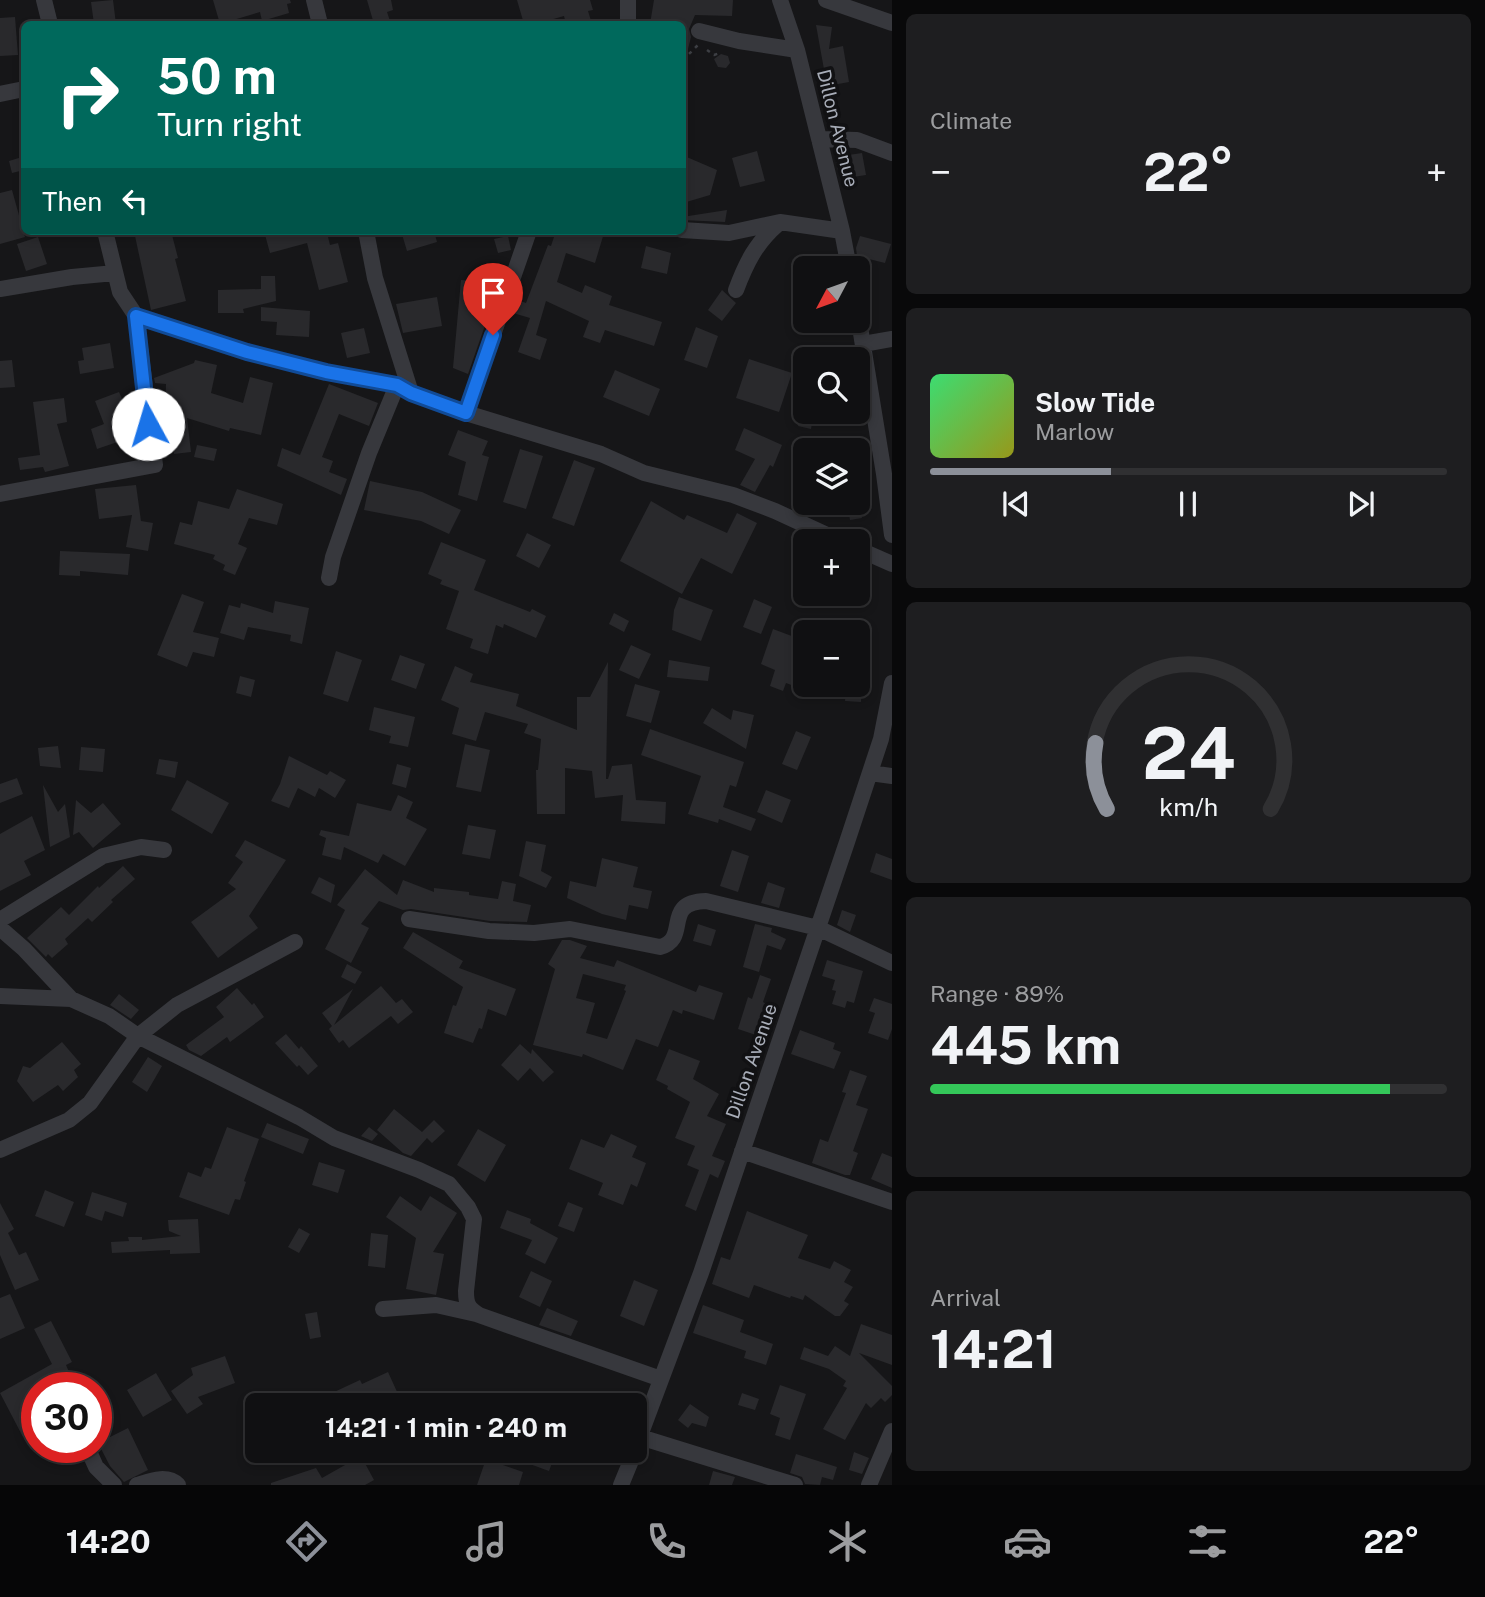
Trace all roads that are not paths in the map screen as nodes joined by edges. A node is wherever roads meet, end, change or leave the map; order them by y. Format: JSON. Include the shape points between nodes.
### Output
{"nodes":[{"id":1,"x":44,"y":0,"type":"edge"},
{"id":2,"x":314,"y":0,"type":"edge"},
{"id":3,"x":628,"y":0,"type":"edge"},
{"id":4,"x":780,"y":0,"type":"edge"},
{"id":5,"x":826,"y":0,"type":"edge"},
{"id":6,"x":49,"y":21,"type":"edge"},
{"id":7,"x":319,"y":21,"type":"edge"},
{"id":8,"x":628,"y":21,"type":"edge"},
{"id":9,"x":892,"y":23,"type":"edge"},
{"id":10,"x":699,"y":31,"type":"dead end"},
{"id":11,"x":797,"y":50,"type":"junction"},
{"id":12,"x":21,"y":90,"type":"edge"},
{"id":13,"x":0,"y":94,"type":"edge"},
{"id":14,"x":819,"y":139,"type":"junction"},
{"id":15,"x":892,"y":153,"type":"edge"},
{"id":16,"x":780,"y":222,"type":"junction"},
{"id":17,"x":686,"y":230,"type":"edge"},
{"id":18,"x":842,"y":231,"type":"junction"},
{"id":19,"x":106,"y":235,"type":"edge"},
{"id":20,"x":367,"y":235,"type":"edge"},
{"id":21,"x":528,"y":235,"type":"edge"},
{"id":22,"x":847,"y":256,"type":"edge"},
{"id":23,"x":115,"y":273,"type":"junction"},
{"id":24,"x":0,"y":289,"type":"edge"},
{"id":25,"x":736,"y":290,"type":"dead end"},
{"id":26,"x":136,"y":316,"type":"junction"},
{"id":27,"x":861,"y":333,"type":"edge"},
{"id":28,"x":892,"y":339,"type":"edge"},
{"id":29,"x":863,"y":344,"type":"junction"},
{"id":30,"x":404,"y":389,"type":"junction"},
{"id":31,"x":466,"y":413,"type":"junction"},
{"id":32,"x":888,"y":474,"type":"edge"},
{"id":33,"x":0,"y":494,"type":"edge"},
{"id":34,"x":812,"y":529,"type":"edge"},
{"id":35,"x":892,"y":535,"type":"edge"},
{"id":36,"x":870,"y":554,"type":"edge"},
{"id":37,"x":892,"y":564,"type":"edge"},
{"id":38,"x":329,"y":578,"type":"dead end"},
{"id":39,"x":892,"y":683,"type":"edge"},
{"id":40,"x":870,"y":773,"type":"junction"},
{"id":41,"x":892,"y":776,"type":"edge"},
{"id":42,"x":164,"y":850,"type":"dead end"},
{"id":43,"x":409,"y":919,"type":"dead end"},
{"id":44,"x":0,"y":920,"type":"edge"},
{"id":45,"x":0,"y":928,"type":"edge"},
{"id":46,"x":818,"y":928,"type":"junction"},
{"id":47,"x":295,"y":942,"type":"dead end"},
{"id":48,"x":892,"y":963,"type":"edge"},
{"id":49,"x":0,"y":996,"type":"edge"},
{"id":50,"x":71,"y":999,"type":"junction"},
{"id":51,"x":138,"y":1036,"type":"junction"},
{"id":52,"x":0,"y":1150,"type":"edge"},
{"id":53,"x":742,"y":1151,"type":"junction"},
{"id":54,"x":892,"y":1202,"type":"edge"},
{"id":55,"x":383,"y":1309,"type":"dead end"},
{"id":56,"x":479,"y":1315,"type":"junction"},
{"id":57,"x":661,"y":1379,"type":"junction"},
{"id":58,"x":647,"y":1418,"type":"edge"},
{"id":59,"x":892,"y":1431,"type":"edge"},
{"id":60,"x":647,"y":1448,"type":"edge"},
{"id":61,"x":94,"y":1463,"type":"edge"},
{"id":62,"x":630,"y":1463,"type":"edge"},
{"id":63,"x":114,"y":1485,"type":"edge"},
{"id":64,"x":137,"y":1485,"type":"edge"},
{"id":65,"x":178,"y":1485,"type":"edge"},
{"id":66,"x":621,"y":1485,"type":"edge"},
{"id":67,"x":795,"y":1485,"type":"edge"},
{"id":68,"x":869,"y":1485,"type":"edge"}],
"edges":[{"from":1,"to":6,"type":"street"},
{"from":2,"to":7,"type":"street"},
{"from":3,"to":8,"type":"street"},
{"from":4,"to":11,"type":"street","name":"Dillon Avenue"},
{"from":5,"to":9,"type":"street"},
{"from":10,"to":11,"type":"street"},
{"from":11,"to":14,"type":"street","name":"Dillon Avenue"},
{"from":12,"to":13,"type":"street"},
{"from":14,"to":15,"type":"street","via":[[857,140]]},
{"from":14,"to":18,"type":"street","name":"Dillon Avenue"},
{"from":16,"to":17,"type":"street","via":[[729,233]]},
{"from":16,"to":18,"type":"street"},
{"from":16,"to":25,"type":"street","via":[[752,252]]},
{"from":18,"to":22,"type":"street","name":"Dillon Avenue"},
{"from":19,"to":23,"type":"street"},
{"from":20,"to":30,"type":"street"},
{"from":21,"to":31,"type":"street"},
{"from":23,"to":24,"type":"street"},
{"from":23,"to":26,"type":"street","via":[[120,292]]},
{"from":26,"to":30,"type":"street","via":[[247,352]]},
{"from":26,"to":33,"type":"street","via":[[155,465]]},
{"from":27,"to":29,"type":"street"},
{"from":28,"to":29,"type":"street"},
{"from":29,"to":32,"type":"street"},
{"from":30,"to":31,"type":"street"},
{"from":30,"to":38,"type":"street","via":[[369,453]]},
{"from":31,"to":34,"type":"street","via":[[601,454],[644,473],[733,495]]},
{"from":32,"to":35,"type":"street"},
{"from":36,"to":37,"type":"street"},
{"from":39,"to":40,"type":"street","name":"Dillon Avenue"},
{"from":40,"to":41,"type":"street"},
{"from":40,"to":46,"type":"street","name":"Dillon Avenue"},
{"from":42,"to":44,"type":"street","via":[[141,847],[103,856]]},
{"from":43,"to":46,"type":"street","via":[[534,933],[570,929],[660,947],[674,940],[682,910],[706,901]]},
{"from":45,"to":50,"type":"street"},
{"from":46,"to":48,"type":"street"},
{"from":46,"to":53,"type":"street","name":"Dillon Avenue"},
{"from":47,"to":51,"type":"street","via":[[177,1005]]},
{"from":49,"to":50,"type":"street"},
{"from":50,"to":51,"type":"street"},
{"from":51,"to":52,"type":"street","via":[[90,1103],[69,1120]]},
{"from":51,"to":56,"type":"street","via":[[334,1138],[449,1184],[474,1219],[466,1303]]},
{"from":53,"to":54,"type":"street"},
{"from":53,"to":57,"type":"street","name":"Dillon Avenue"},
{"from":55,"to":56,"type":"street","via":[[436,1305]]},
{"from":56,"to":57,"type":"street"},
{"from":57,"to":58,"type":"street","name":"Dillon Avenue"},
{"from":59,"to":68,"type":"street"},
{"from":60,"to":67,"type":"street"},
{"from":61,"to":63,"type":"street"},
{"from":62,"to":66,"type":"street","name":"Dillon Avenue"},
{"from":64,"to":65,"type":"street","via":[[163,1479]]}]}
